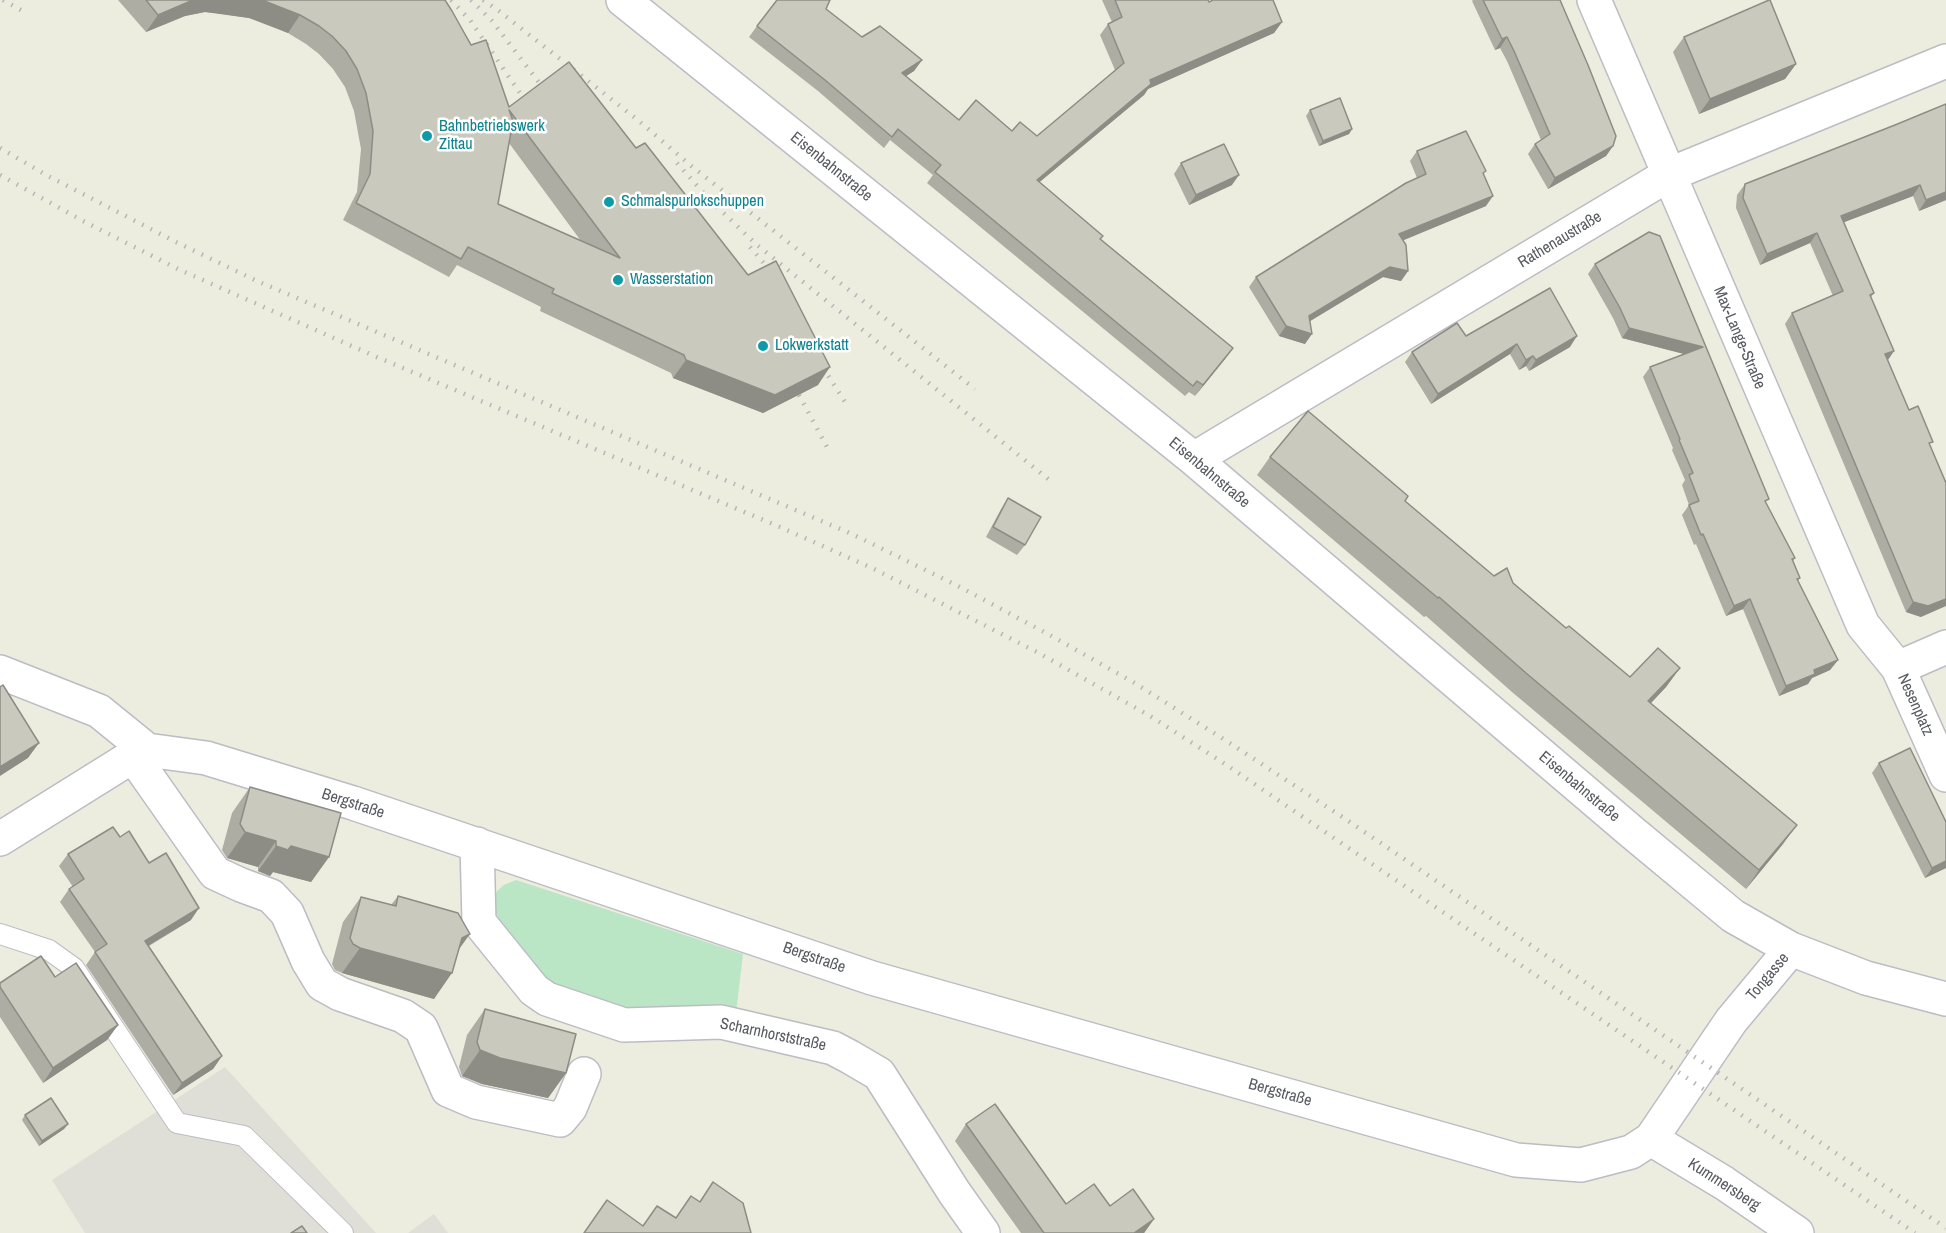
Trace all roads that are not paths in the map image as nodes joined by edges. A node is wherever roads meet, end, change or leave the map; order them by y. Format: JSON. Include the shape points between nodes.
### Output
{"nodes":[{"id":1,"x":623,"y":0,"type":"edge"},
{"id":2,"x":1593,"y":0,"type":"edge"},
{"id":3,"x":1946,"y":61,"type":"edge"},
{"id":4,"x":1668,"y":175,"type":"junction"},
{"id":5,"x":1194,"y":459,"type":"junction"},
{"id":6,"x":1946,"y":647,"type":"edge"},
{"id":7,"x":1898,"y":668,"type":"junction"},
{"id":8,"x":0,"y":672,"type":"edge"},
{"id":9,"x":140,"y":753,"type":"junction"},
{"id":10,"x":1946,"y":775,"type":"edge"},
{"id":11,"x":0,"y":839,"type":"edge"},
{"id":12,"x":477,"y":844,"type":"junction"},
{"id":13,"x":0,"y":934,"type":"edge"},
{"id":14,"x":1791,"y":949,"type":"junction"},
{"id":15,"x":1946,"y":999,"type":"edge"},
{"id":16,"x":584,"y":1074,"type":"dead end"},
{"id":17,"x":1651,"y":1139,"type":"junction"},
{"id":18,"x":343,"y":1233,"type":"edge"},
{"id":19,"x":983,"y":1233,"type":"edge"},
{"id":20,"x":1797,"y":1233,"type":"edge"}],
"edges":[{"from":1,"to":5,"type":"street","name":"Eisenbahnstraße"},
{"from":2,"to":4,"type":"street","name":"Max-Lange-Straße"},
{"from":3,"to":4,"type":"street","name":"Rathenaustraße"},
{"from":4,"to":5,"type":"street","name":"Rathenaustraße"},
{"from":4,"to":7,"type":"street","name":"Max-Lange-Straße","via":[[1863,625]]},
{"from":5,"to":14,"type":"street","name":"Eisenbahnstraße","via":[[1733,916]]},
{"from":6,"to":7,"type":"street"},
{"from":7,"to":10,"type":"street","name":"Nesenplatz"},
{"from":8,"to":9,"type":"street","via":[[99,711]]},
{"from":9,"to":11,"type":"street"},
{"from":9,"to":12,"type":"street","name":"Bergstraße","via":[[206,758]]},
{"from":9,"to":16,"type":"street","via":[[215,873],[271,896],[287,913],[322,984],[403,1016],[421,1028],[448,1090],[476,1102],[560,1120],[570,1108]]},
{"from":12,"to":17,"type":"street","name":"Bergstraße","via":[[872,978],[1516,1160],[1581,1165],[1631,1152]]},
{"from":12,"to":19,"type":"street","name":"Scharnhorststraße","via":[[479,922],[534,990],[547,999],[624,1025],[721,1022],[833,1048],[850,1057],[879,1074]]},
{"from":13,"to":18,"type":"lane","via":[[49,950],[74,968],[177,1123],[244,1136]]},
{"from":14,"to":15,"type":"street","name":"Tongasse","via":[[1866,978]]},
{"from":14,"to":17,"type":"street","name":"Tongasse","via":[[1731,1022]]},
{"from":17,"to":20,"type":"street","name":"Kummersberg"}]}
